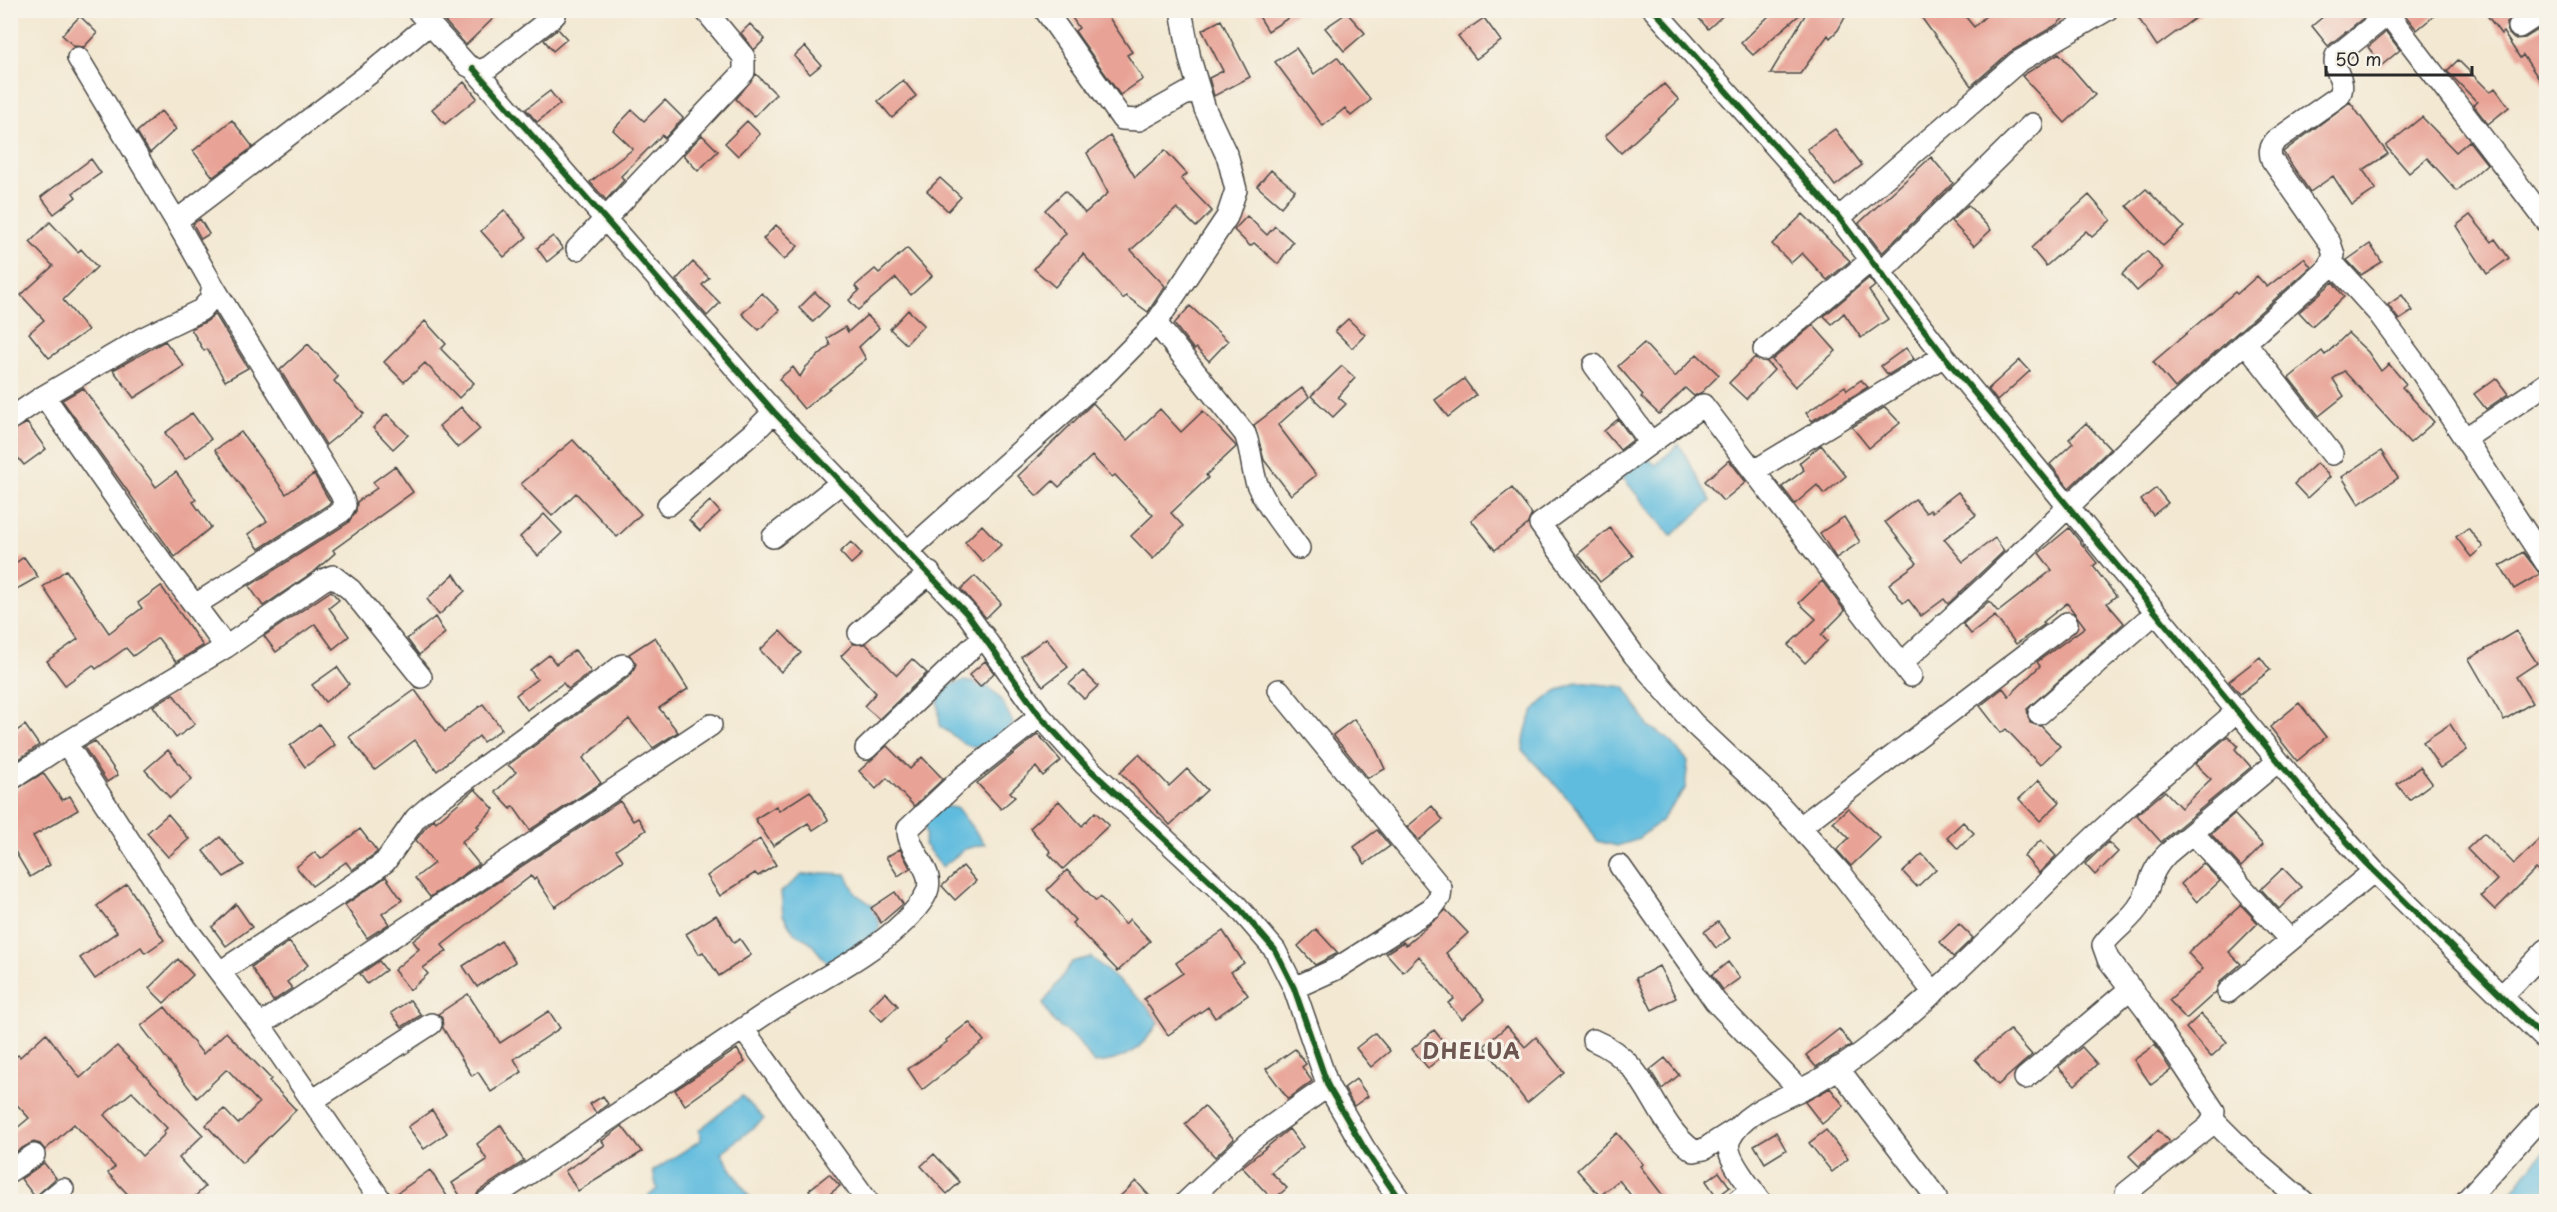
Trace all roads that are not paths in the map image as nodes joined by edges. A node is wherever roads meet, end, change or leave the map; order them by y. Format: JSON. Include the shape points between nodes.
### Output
{"nodes":[{"id":1,"x":705,"y":10,"type":"edge"},
{"id":2,"x":1045,"y":10,"type":"edge"},
{"id":3,"x":1181,"y":10,"type":"edge"},
{"id":4,"x":1654,"y":10,"type":"edge"},
{"id":5,"x":2108,"y":10,"type":"edge"},
{"id":6,"x":2545,"y":10,"type":"edge"},
{"id":7,"x":2389,"y":12,"type":"edge"},
{"id":8,"x":555,"y":15,"type":"dead end"},
{"id":9,"x":423,"y":17,"type":"edge"},
{"id":10,"x":2519,"y":27,"type":"dead end"},
{"id":11,"x":78,"y":58,"type":"dead end"},
{"id":12,"x":473,"y":68,"type":"junction"},
{"id":13,"x":1198,"y":87,"type":"junction"},
{"id":14,"x":2032,"y":124,"type":"dead end"},
{"id":15,"x":1839,"y":218,"type":"junction"},
{"id":16,"x":604,"y":220,"type":"junction"},
{"id":17,"x":176,"y":221,"type":"junction"},
{"id":18,"x":2547,"y":221,"type":"edge"},
{"id":19,"x":576,"y":249,"type":"dead end"},
{"id":20,"x":2332,"y":262,"type":"junction"},
{"id":21,"x":1875,"y":267,"type":"junction"},
{"id":22,"x":213,"y":286,"type":"junction"},
{"id":23,"x":1156,"y":323,"type":"junction"},
{"id":24,"x":2245,"y":342,"type":"junction"},
{"id":25,"x":1764,"y":350,"type":"dead end"},
{"id":26,"x":1944,"y":356,"type":"junction"},
{"id":27,"x":1594,"y":365,"type":"dead end"},
{"id":28,"x":2547,"y":384,"type":"edge"},
{"id":29,"x":44,"y":396,"type":"junction"},
{"id":30,"x":774,"y":412,"type":"junction"},
{"id":31,"x":10,"y":419,"type":"edge"},
{"id":32,"x":2466,"y":438,"type":"junction"},
{"id":33,"x":1651,"y":443,"type":"junction"},
{"id":34,"x":2332,"y":454,"type":"dead end"},
{"id":35,"x":1754,"y":471,"type":"junction"},
{"id":36,"x":842,"y":482,"type":"junction"},
{"id":37,"x":668,"y":505,"type":"dead end"},
{"id":38,"x":2068,"y":506,"type":"junction"},
{"id":39,"x":773,"y":537,"type":"dead end"},
{"id":40,"x":1299,"y":548,"type":"dead end"},
{"id":41,"x":908,"y":551,"type":"junction"},
{"id":42,"x":2547,"y":563,"type":"edge"},
{"id":43,"x":930,"y":573,"type":"junction"},
{"id":44,"x":195,"y":605,"type":"junction"},
{"id":45,"x":2155,"y":613,"type":"junction"},
{"id":46,"x":2067,"y":623,"type":"dead end"},
{"id":47,"x":859,"y":633,"type":"dead end"},
{"id":48,"x":984,"y":636,"type":"junction"},
{"id":49,"x":226,"y":647,"type":"junction"},
{"id":50,"x":623,"y":665,"type":"dead end"},
{"id":51,"x":421,"y":677,"type":"dead end"},
{"id":52,"x":1279,"y":690,"type":"dead end"},
{"id":53,"x":2236,"y":712,"type":"junction"},
{"id":54,"x":2039,"y":714,"type":"dead end"},
{"id":55,"x":1040,"y":716,"type":"junction"},
{"id":56,"x":711,"y":725,"type":"dead end"},
{"id":57,"x":66,"y":743,"type":"junction"},
{"id":58,"x":866,"y":749,"type":"dead end"},
{"id":59,"x":2277,"y":762,"type":"junction"},
{"id":60,"x":10,"y":780,"type":"edge"},
{"id":61,"x":1800,"y":827,"type":"junction"},
{"id":62,"x":2193,"y":833,"type":"junction"},
{"id":63,"x":1620,"y":866,"type":"dead end"},
{"id":64,"x":2374,"y":872,"type":"junction"},
{"id":65,"x":2290,"y":940,"type":"junction"},
{"id":66,"x":2547,"y":950,"type":"edge"},
{"id":67,"x":220,"y":972,"type":"junction"},
{"id":68,"x":1294,"y":988,"type":"junction"},
{"id":69,"x":2131,"y":988,"type":"junction"},
{"id":70,"x":2228,"y":992,"type":"dead end"},
{"id":71,"x":1934,"y":993,"type":"junction"},
{"id":72,"x":2503,"y":995,"type":"junction"},
{"id":73,"x":431,"y":1024,"type":"dead end"},
{"id":74,"x":260,"y":1025,"type":"junction"},
{"id":75,"x":743,"y":1029,"type":"junction"},
{"id":76,"x":1593,"y":1040,"type":"dead end"},
{"id":77,"x":2547,"y":1041,"type":"edge"},
{"id":78,"x":1838,"y":1068,"type":"junction"},
{"id":79,"x":2025,"y":1078,"type":"dead end"},
{"id":80,"x":1329,"y":1086,"type":"junction"},
{"id":81,"x":1800,"y":1090,"type":"junction"},
{"id":82,"x":312,"y":1101,"type":"junction"},
{"id":83,"x":2547,"y":1112,"type":"edge"},
{"id":84,"x":2213,"y":1120,"type":"junction"},
{"id":85,"x":1738,"y":1127,"type":"junction"},
{"id":86,"x":34,"y":1155,"type":"dead end"},
{"id":87,"x":10,"y":1171,"type":"edge"},
{"id":88,"x":2126,"y":1193,"type":"dead end"},
{"id":89,"x":1750,"y":1197,"type":"edge"},
{"id":90,"x":1936,"y":1197,"type":"dead end"},
{"id":91,"x":382,"y":1202,"type":"edge"},
{"id":92,"x":486,"y":1202,"type":"edge"},
{"id":93,"x":868,"y":1202,"type":"edge"},
{"id":94,"x":1186,"y":1202,"type":"edge"},
{"id":95,"x":1401,"y":1202,"type":"edge"},
{"id":96,"x":2304,"y":1202,"type":"edge"},
{"id":97,"x":2465,"y":1202,"type":"edge"}],
"edges":[{"from":1,"to":16,"type":"street","via":[[744,57],[744,72]]},
{"from":2,"to":13,"type":"street","via":[[1122,119],[1139,120]]},
{"from":3,"to":13,"type":"street"},
{"from":4,"to":15,"type":"street"},
{"from":5,"to":15,"type":"street","via":[[2018,62]]},
{"from":6,"to":10,"type":"street"},
{"from":7,"to":18,"type":"street"},
{"from":7,"to":20,"type":"street","via":[[2336,56],[2335,68],[2342,83],[2339,96],[2275,141],[2269,153],[2330,243]]},
{"from":8,"to":12,"type":"street","via":[[489,67],[479,71]]},
{"from":9,"to":12,"type":"street"},
{"from":9,"to":17,"type":"street","via":[[378,67]]},
{"from":11,"to":17,"type":"street"},
{"from":12,"to":16,"type":"street"},
{"from":13,"to":23,"type":"street","via":[[1228,158],[1236,190],[1227,217]]},
{"from":14,"to":21,"type":"street"},
{"from":15,"to":21,"type":"street"},
{"from":16,"to":19,"type":"street"},
{"from":16,"to":30,"type":"street"},
{"from":17,"to":22,"type":"street"},
{"from":20,"to":24,"type":"street","via":[[2317,281]]},
{"from":20,"to":32,"type":"street","via":[[2379,314]]},
{"from":21,"to":25,"type":"street"},
{"from":21,"to":26,"type":"street"},
{"from":22,"to":29,"type":"street","via":[[210,300],[201,310],[141,339]]},
{"from":22,"to":44,"type":"street","via":[[345,505],[341,512]]},
{"from":23,"to":40,"type":"street","via":[[1245,434],[1257,483]]},
{"from":23,"to":41,"type":"street","via":[[1099,381]]},
{"from":24,"to":34,"type":"street"},
{"from":24,"to":38,"type":"street"},
{"from":26,"to":35,"type":"street"},
{"from":26,"to":38,"type":"street"},
{"from":27,"to":33,"type":"street"},
{"from":28,"to":32,"type":"street"},
{"from":29,"to":31,"type":"street"},
{"from":29,"to":44,"type":"street"},
{"from":30,"to":36,"type":"street"},
{"from":30,"to":37,"type":"street"},
{"from":32,"to":42,"type":"street"},
{"from":33,"to":35,"type":"street","via":[[1702,405]]},
{"from":33,"to":61,"type":"street","via":[[1540,524],[1634,655],[1694,724]]},
{"from":35,"to":38,"type":"street","via":[[1907,669]]},
{"from":36,"to":39,"type":"street"},
{"from":36,"to":41,"type":"street"},
{"from":38,"to":45,"type":"street"},
{"from":41,"to":43,"type":"street"},
{"from":43,"to":47,"type":"street"},
{"from":43,"to":48,"type":"street"},
{"from":44,"to":49,"type":"street"},
{"from":45,"to":53,"type":"street"},
{"from":45,"to":54,"type":"street"},
{"from":46,"to":61,"type":"street"},
{"from":48,"to":55,"type":"street"},
{"from":48,"to":58,"type":"street"},
{"from":49,"to":51,"type":"street","via":[[333,576],[351,590]]},
{"from":49,"to":57,"type":"street"},
{"from":50,"to":67,"type":"street","via":[[430,806],[410,825],[385,862]]},
{"from":52,"to":68,"type":"street","via":[[1441,888],[1432,908],[1336,969]]},
{"from":53,"to":59,"type":"street"},
{"from":53,"to":71,"type":"street","via":[[2065,865]]},
{"from":55,"to":68,"type":"street","via":[[1084,764],[1238,906],[1275,950]]},
{"from":55,"to":75,"type":"street","via":[[963,777],[908,829],[908,837],[927,873],[928,889],[921,904],[885,941]]},
{"from":56,"to":74,"type":"street"},
{"from":57,"to":60,"type":"street"},
{"from":57,"to":67,"type":"street","via":[[186,928]]},
{"from":59,"to":62,"type":"street"},
{"from":59,"to":64,"type":"street"},
{"from":61,"to":71,"type":"street"},
{"from":62,"to":65,"type":"street"},
{"from":62,"to":69,"type":"street","via":[[2155,866],[2142,902],[2103,945],[2108,959]]},
{"from":63,"to":81,"type":"street","via":[[1715,1001]]},
{"from":64,"to":65,"type":"street"},
{"from":64,"to":72,"type":"street"},
{"from":65,"to":70,"type":"street"},
{"from":66,"to":72,"type":"street"},
{"from":67,"to":74,"type":"street"},
{"from":68,"to":80,"type":"street"},
{"from":69,"to":79,"type":"street"},
{"from":69,"to":84,"type":"street","via":[[2208,1102],[2214,1112]]},
{"from":71,"to":78,"type":"street"},
{"from":72,"to":77,"type":"street"},
{"from":73,"to":82,"type":"street"},
{"from":74,"to":82,"type":"street"},
{"from":75,"to":92,"type":"street"},
{"from":75,"to":93,"type":"street"},
{"from":76,"to":85,"type":"street","via":[[1623,1056],[1678,1136],[1694,1150],[1704,1149]]},
{"from":78,"to":81,"type":"street"},
{"from":78,"to":90,"type":"street"},
{"from":80,"to":94,"type":"street","via":[[1253,1139]]},
{"from":80,"to":95,"type":"street"},
{"from":81,"to":85,"type":"street"},
{"from":82,"to":91,"type":"street"},
{"from":83,"to":97,"type":"street"},
{"from":84,"to":88,"type":"street"},
{"from":84,"to":96,"type":"street"},
{"from":85,"to":89,"type":"street","via":[[1728,1142],[1730,1156]]},
{"from":86,"to":87,"type":"street"}]}
